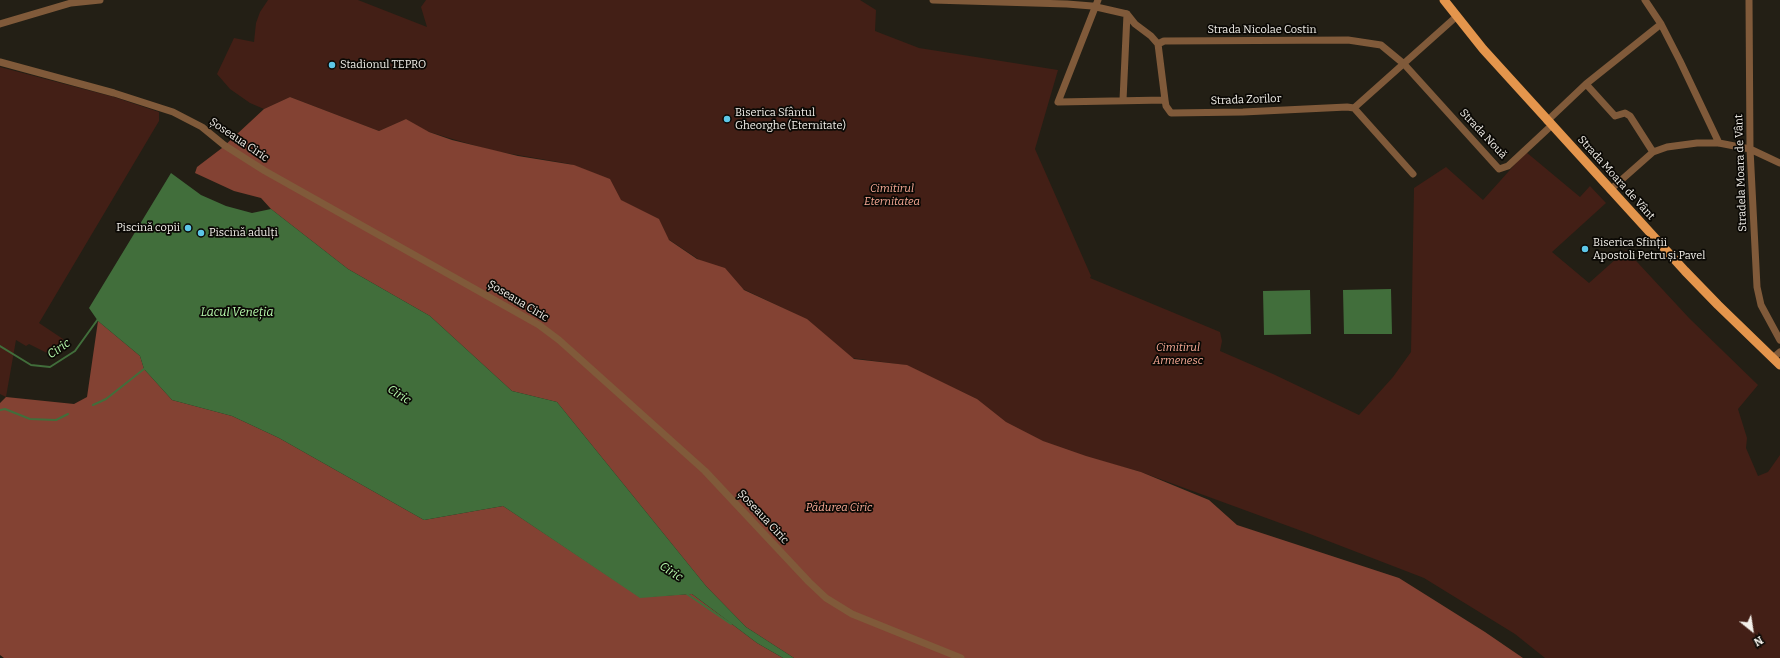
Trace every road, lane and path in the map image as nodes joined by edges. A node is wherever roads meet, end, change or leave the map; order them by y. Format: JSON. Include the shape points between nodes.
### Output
{"nodes":[{"id":1,"x":100,"y":0,"type":"edge"},
{"id":2,"x":933,"y":0,"type":"edge"},
{"id":3,"x":1098,"y":0,"type":"edge"},
{"id":4,"x":1444,"y":0,"type":"edge"},
{"id":5,"x":1645,"y":0,"type":"edge"},
{"id":6,"x":1749,"y":0,"type":"edge"},
{"id":7,"x":1012,"y":1,"type":"edge"},
{"id":8,"x":1096,"y":8,"type":"junction"},
{"id":9,"x":1127,"y":14,"type":"junction"},
{"id":10,"x":1457,"y":16,"type":"junction"},
{"id":11,"x":0,"y":24,"type":"edge"},
{"id":12,"x":1661,"y":24,"type":"junction"},
{"id":13,"x":1158,"y":44,"type":"junction"},
{"id":14,"x":0,"y":62,"type":"edge"},
{"id":15,"x":1404,"y":64,"type":"junction"},
{"id":16,"x":1586,"y":84,"type":"junction"},
{"id":17,"x":1123,"y":100,"type":"junction"},
{"id":18,"x":1165,"y":100,"type":"junction"},
{"id":19,"x":1354,"y":108,"type":"junction"},
{"id":20,"x":1549,"y":123,"type":"junction"},
{"id":21,"x":1719,"y":143,"type":"junction"},
{"id":22,"x":1750,"y":149,"type":"junction"},
{"id":23,"x":1653,"y":152,"type":"junction"},
{"id":24,"x":1780,"y":163,"type":"edge"},
{"id":25,"x":1413,"y":174,"type":"dead end"},
{"id":26,"x":1610,"y":190,"type":"junction"},
{"id":27,"x":1780,"y":340,"type":"edge"},
{"id":28,"x":1777,"y":355,"type":"edge"},
{"id":29,"x":1780,"y":365,"type":"edge"},
{"id":30,"x":961,"y":658,"type":"edge"}],
"edges":[{"from":1,"to":11,"type":"street","via":[[71,3]]},
{"from":2,"to":7,"type":"street"},
{"from":3,"to":8,"type":"street"},
{"from":4,"to":10,"type":"main road","name":"Strada Moara de Vânt"},
{"from":5,"to":12,"type":"street"},
{"from":6,"to":22,"type":"street","name":"Stradela Moara de Vânt"},
{"from":7,"to":8,"type":"street"},
{"from":8,"to":9,"type":"street"},
{"from":8,"to":17,"type":"street","via":[[1058,102]]},
{"from":9,"to":13,"type":"street"},
{"from":9,"to":17,"type":"street"},
{"from":10,"to":15,"type":"street"},
{"from":10,"to":20,"type":"main road","name":"Strada Moara de Vânt"},
{"from":12,"to":16,"type":"street"},
{"from":12,"to":21,"type":"street"},
{"from":13,"to":15,"type":"street","name":"Strada Nicolae Costin","via":[[1164,41],[1348,40],[1381,45]]},
{"from":13,"to":18,"type":"street"},
{"from":14,"to":30,"type":"street","name":"Șoseaua Ciric","via":[[173,112],[202,127],[224,145],[265,171],[539,325],[705,471],[826,598],[852,614]]},
{"from":15,"to":19,"type":"street"},
{"from":15,"to":20,"type":"street","name":"Strada Nouă","via":[[1499,169],[1508,166]]},
{"from":16,"to":20,"type":"street"},
{"from":16,"to":23,"type":"street","via":[[1615,116],[1625,113],[1630,116]]},
{"from":17,"to":18,"type":"street"},
{"from":18,"to":19,"type":"street","name":"Strada Zorilor","via":[[1171,113]]},
{"from":19,"to":25,"type":"street"},
{"from":20,"to":26,"type":"main road","name":"Strada Moara de Vânt"},
{"from":21,"to":22,"type":"street"},
{"from":21,"to":23,"type":"street","via":[[1667,147]]},
{"from":22,"to":24,"type":"street"},
{"from":22,"to":27,"type":"street","name":"Stradela Moara de Vânt","via":[[1758,298]]},
{"from":23,"to":26,"type":"street"},
{"from":26,"to":28,"type":"main road","name":"Strada Moara de Vânt","via":[[1718,305]]},
{"from":28,"to":29,"type":"main road","name":"Strada Moara de Vânt"}]}
